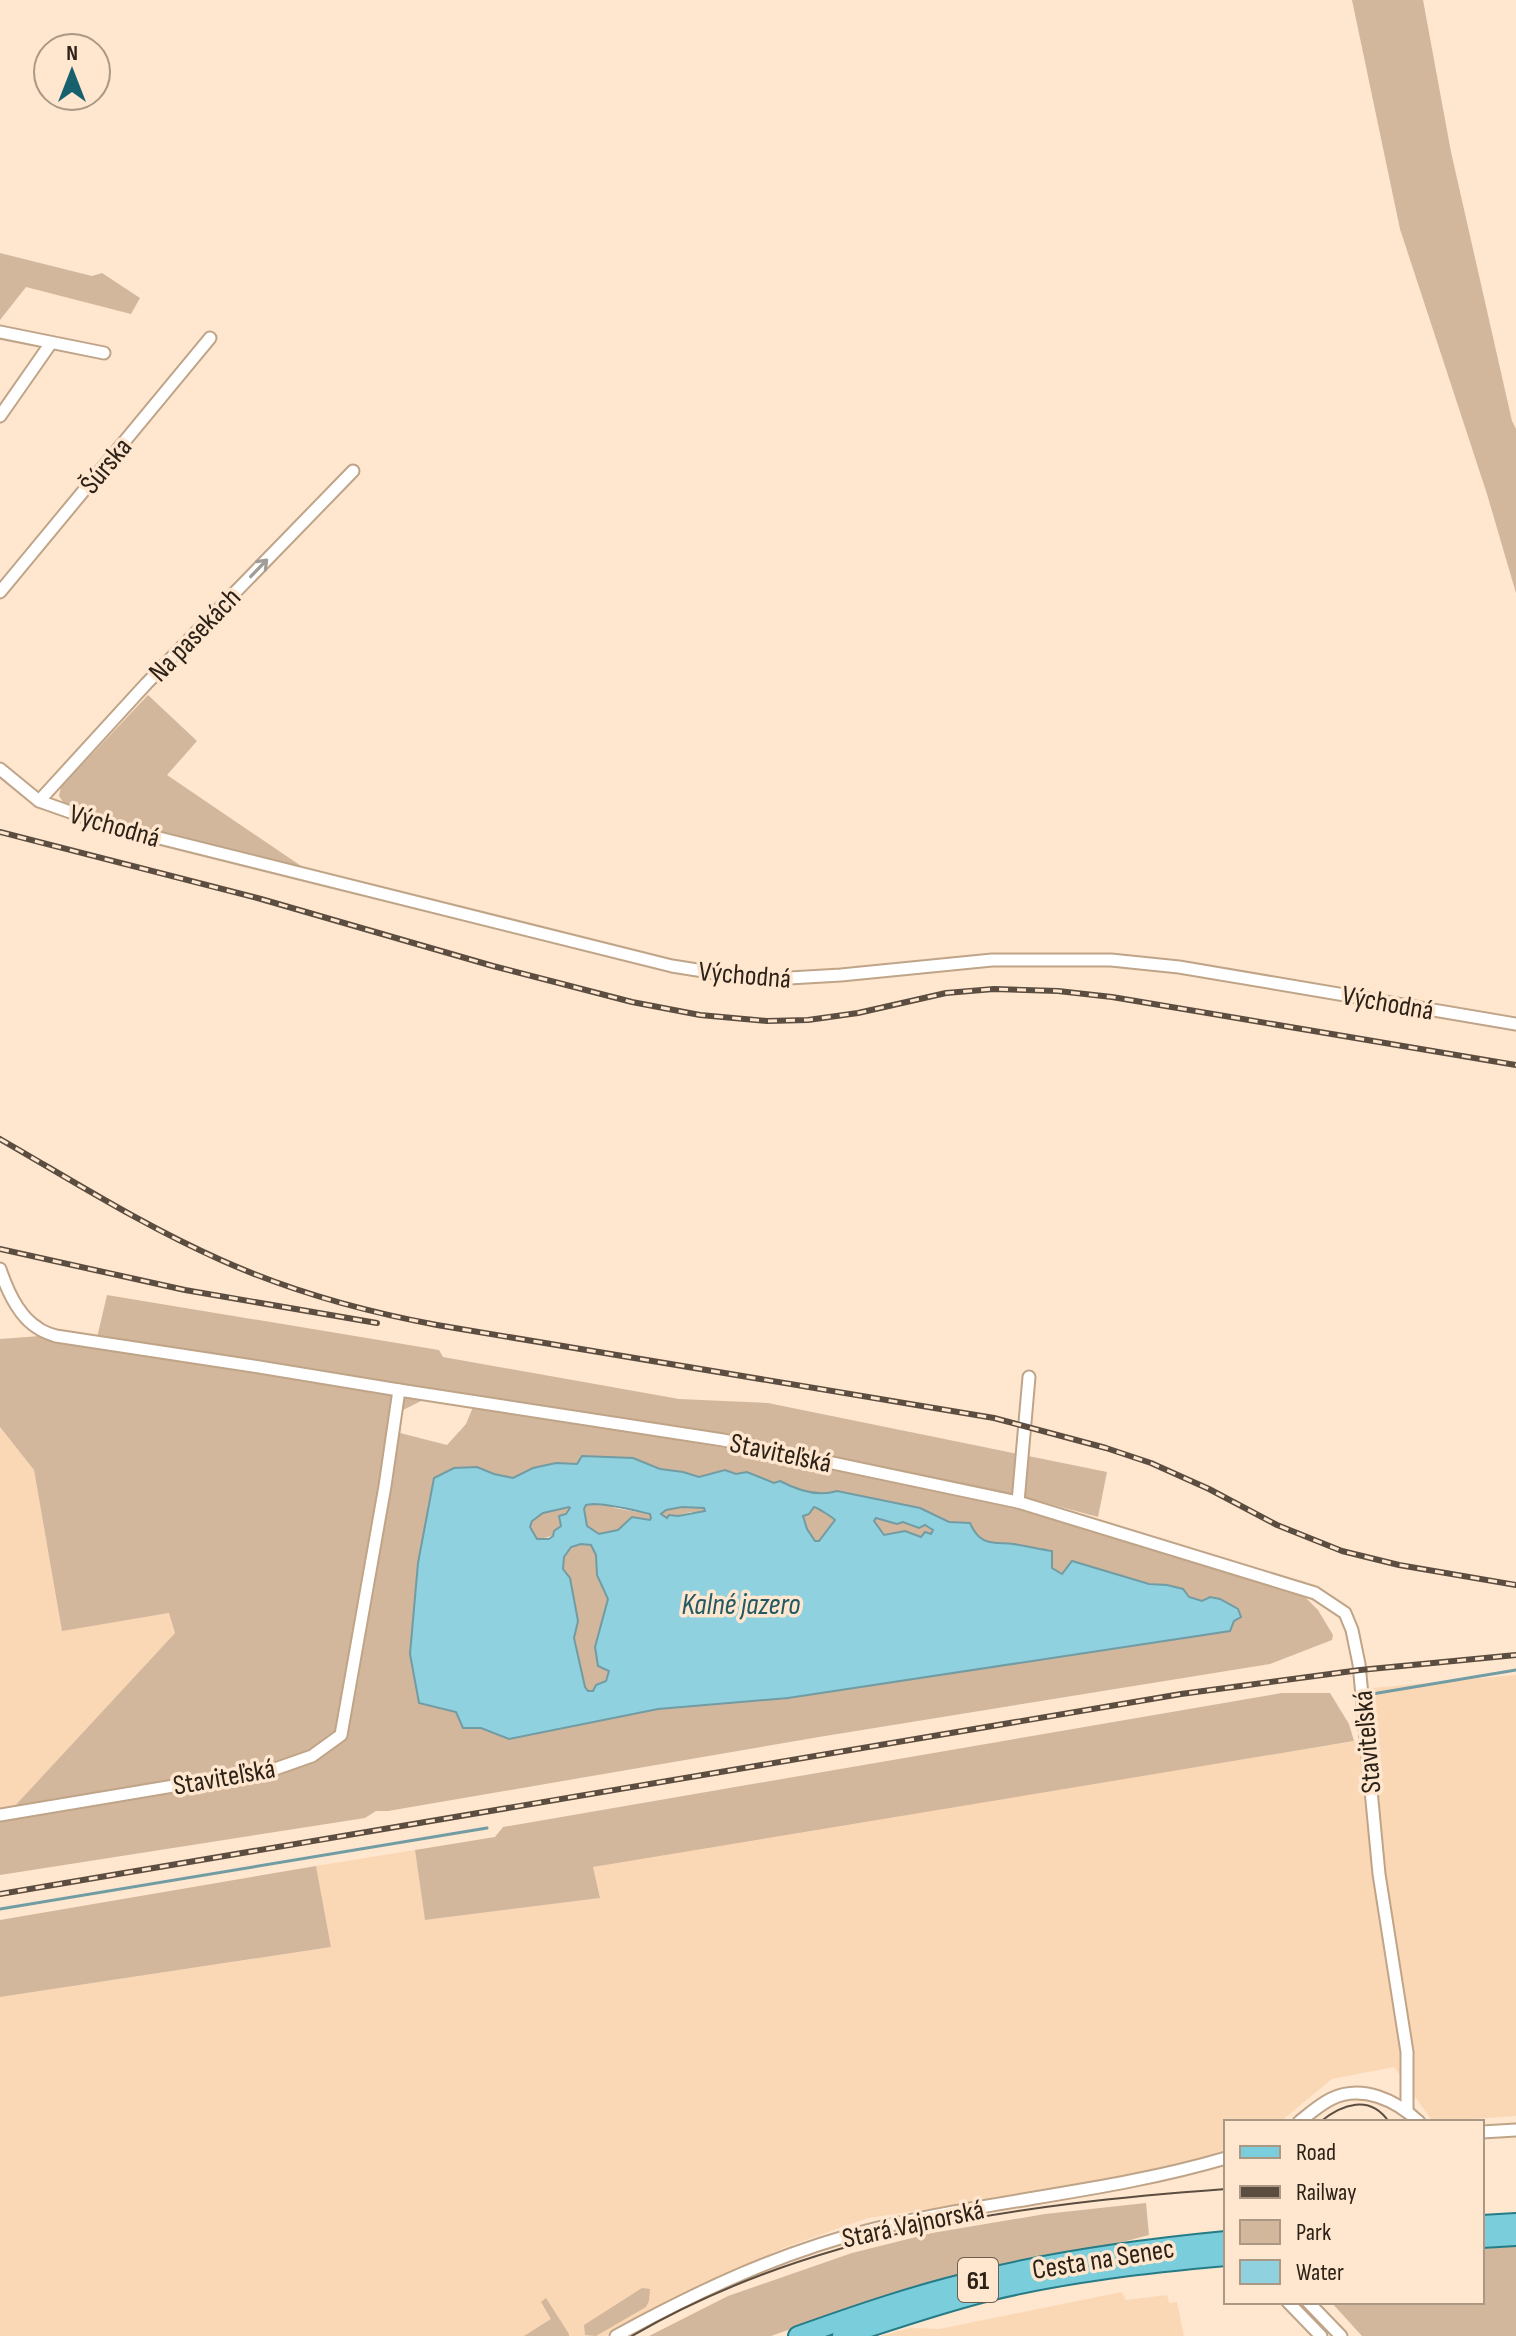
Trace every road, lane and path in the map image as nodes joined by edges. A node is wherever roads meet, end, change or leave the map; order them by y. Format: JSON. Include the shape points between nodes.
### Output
{"nodes":[{"id":1,"x":0,"y":332,"type":"edge"},
{"id":2,"x":210,"y":338,"type":"dead end"},
{"id":3,"x":51,"y":343,"type":"junction"},
{"id":4,"x":104,"y":353,"type":"dead end"},
{"id":5,"x":0,"y":416,"type":"edge"},
{"id":6,"x":353,"y":471,"type":"dead end"},
{"id":7,"x":0,"y":592,"type":"edge"},
{"id":8,"x":0,"y":769,"type":"edge"},
{"id":9,"x":39,"y":801,"type":"junction"},
{"id":10,"x":1516,"y":1024,"type":"edge"},
{"id":11,"x":0,"y":1269,"type":"edge"},
{"id":12,"x":1029,"y":1377,"type":"dead end"},
{"id":13,"x":399,"y":1390,"type":"junction"},
{"id":14,"x":1018,"y":1502,"type":"junction"},
{"id":15,"x":0,"y":1815,"type":"edge"},
{"id":16,"x":1407,"y":2110,"type":"junction"},
{"id":17,"x":1302,"y":2120,"type":"edge"},
{"id":18,"x":1417,"y":2120,"type":"edge"},
{"id":19,"x":1516,"y":2130,"type":"edge"},
{"id":20,"x":1484,"y":2132,"type":"edge"},
{"id":21,"x":1224,"y":2159,"type":"edge"},
{"id":22,"x":1516,"y":2223,"type":"edge"},
{"id":23,"x":1484,"y":2225,"type":"edge"},
{"id":24,"x":1516,"y":2236,"type":"edge"},
{"id":25,"x":1484,"y":2238,"type":"edge"},
{"id":26,"x":1224,"y":2241,"type":"edge"},
{"id":27,"x":1224,"y":2256,"type":"edge"},
{"id":28,"x":1290,"y":2304,"type":"edge"},
{"id":29,"x":1310,"y":2304,"type":"edge"},
{"id":30,"x":616,"y":2336,"type":"edge"},
{"id":31,"x":798,"y":2336,"type":"edge"},
{"id":32,"x":842,"y":2336,"type":"edge"},
{"id":33,"x":1321,"y":2336,"type":"edge"},
{"id":34,"x":1341,"y":2336,"type":"edge"}],
"edges":[{"from":1,"to":3,"type":"street"},
{"from":2,"to":7,"type":"street","name":"Šúrska"},
{"from":3,"to":4,"type":"street"},
{"from":3,"to":5,"type":"street"},
{"from":9,"to":6,"type":"street","name":"Na pasekách","one_way":true},
{"from":8,"to":9,"type":"street","name":"Východná"},
{"from":9,"to":10,"type":"street","name":"Východná","via":[[122,829],[710,973],[806,979],[992,960],[1111,960]]},
{"from":11,"to":13,"type":"street","via":[[26,1317],[56,1336]]},
{"from":12,"to":14,"type":"street"},
{"from":13,"to":14,"type":"street","name":"Staviteľská","via":[[723,1440]]},
{"from":13,"to":15,"type":"street","name":"Staviteľská","via":[[341,1735],[312,1756],[275,1769]]},
{"from":14,"to":16,"type":"street","name":"Staviteľská","via":[[1315,1593],[1345,1613],[1360,1670],[1379,1874],[1407,2052]]},
{"from":16,"to":17,"type":"street","via":[[1375,2095],[1346,2094]]},
{"from":16,"to":18,"type":"street"},
{"from":19,"to":20,"type":"street"},
{"from":21,"to":30,"type":"street","name":"Stará Vajnorská","via":[[841,2238],[736,2276]]},
{"from":22,"to":23,"type":"main road"},
{"from":24,"to":25,"type":"main road"},
{"from":26,"to":31,"type":"main road","name":"Cesta na Senec","number":"61","via":[[979,2279]]},
{"from":27,"to":32,"type":"main road","name":"Cesta na Senec","number":"61","via":[[1100,2270],[1005,2288]]},
{"from":28,"to":33,"type":"street"},
{"from":29,"to":34,"type":"street"}]}
